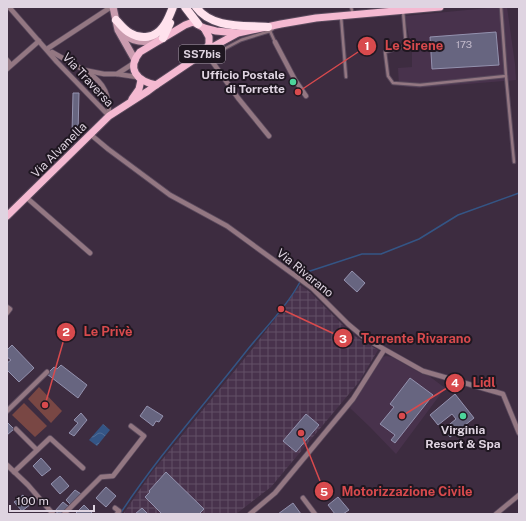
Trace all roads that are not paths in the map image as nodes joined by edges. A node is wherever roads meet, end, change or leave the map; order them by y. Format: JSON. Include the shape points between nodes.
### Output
{"nodes":[{"id":1,"x":9,"y":7,"type":"edge"},
{"id":2,"x":112,"y":7,"type":"edge"},
{"id":3,"x":173,"y":7,"type":"edge"},
{"id":4,"x":185,"y":7,"type":"edge"},
{"id":5,"x":196,"y":7,"type":"edge"},
{"id":6,"x":350,"y":7,"type":"edge"},
{"id":7,"x":440,"y":7,"type":"edge"},
{"id":8,"x":501,"y":7,"type":"edge"},
{"id":9,"x":404,"y":10,"type":"junction"},
{"id":10,"x":353,"y":15,"type":"junction"},
{"id":11,"x":341,"y":16,"type":"junction"},
{"id":12,"x":116,"y":20,"type":"junction"},
{"id":13,"x":201,"y":26,"type":"junction"},
{"id":14,"x":269,"y":29,"type":"junction"},
{"id":15,"x":238,"y":33,"type":"junction"},
{"id":16,"x":162,"y":39,"type":"junction"},
{"id":17,"x":39,"y":41,"type":"junction"},
{"id":18,"x":275,"y":42,"type":"joint"},
{"id":19,"x":47,"y":49,"type":"junction"},
{"id":20,"x":205,"y":54,"type":"junction"},
{"id":21,"x":7,"y":60,"type":"edge"},
{"id":22,"x":134,"y":62,"type":"junction"},
{"id":23,"x":11,"y":65,"type":"junction"},
{"id":24,"x":7,"y":69,"type":"edge"},
{"id":25,"x":84,"y":70,"type":"junction"},
{"id":26,"x":117,"y":74,"type":"junction"},
{"id":27,"x":506,"y":76,"type":"junction"},
{"id":28,"x":346,"y":77,"type":"dead end"},
{"id":29,"x":139,"y":79,"type":"junction"},
{"id":30,"x":156,"y":85,"type":"junction"},
{"id":31,"x":306,"y":96,"type":"dead end"},
{"id":32,"x":128,"y":104,"type":"junction"},
{"id":33,"x":109,"y":116,"type":"junction"},
{"id":34,"x":90,"y":134,"type":"junction"},
{"id":35,"x":269,"y":136,"type":"dead end"},
{"id":36,"x":514,"y":162,"type":"dead end"},
{"id":37,"x":27,"y":198,"type":"junction"},
{"id":38,"x":7,"y":216,"type":"edge"},
{"id":39,"x":90,"y":253,"type":"dead end"},
{"id":40,"x":7,"y":307,"type":"edge"},
{"id":41,"x":7,"y":313,"type":"edge"},
{"id":42,"x":384,"y":350,"type":"junction"},
{"id":43,"x":47,"y":372,"type":"dead end"},
{"id":44,"x":7,"y":411,"type":"edge"},
{"id":45,"x":131,"y":426,"type":"dead end"},
{"id":46,"x":16,"y":429,"type":"dead end"},
{"id":47,"x":519,"y":433,"type":"edge"},
{"id":48,"x":37,"y":450,"type":"junction"},
{"id":49,"x":7,"y":465,"type":"edge"},
{"id":50,"x":83,"y":468,"type":"dead end"},
{"id":51,"x":14,"y":472,"type":"junction"},
{"id":52,"x":519,"y":495,"type":"edge"},
{"id":53,"x":303,"y":498,"type":"dead end"},
{"id":54,"x":115,"y":508,"type":"dead end"},
{"id":55,"x":53,"y":514,"type":"edge"},
{"id":56,"x":64,"y":514,"type":"edge"},
{"id":57,"x":117,"y":514,"type":"edge"},
{"id":58,"x":250,"y":514,"type":"edge"},
{"id":59,"x":315,"y":514,"type":"edge"},
{"id":60,"x":496,"y":514,"type":"edge"}],
"edges":[{"from":1,"to":17,"type":"street","name":"Via Traversa"},
{"from":2,"to":12,"type":"main road"},
{"from":2,"to":19,"type":"street","name":"Via Traversa"},
{"from":3,"to":12,"type":"highway","via":[[163,28],[151,36],[136,37]]},
{"from":3,"to":16,"type":"highway","via":[[170,24]]},
{"from":4,"to":13,"type":"highway"},
{"from":5,"to":14,"type":"highway","via":[[212,20]]},
{"from":6,"to":10,"type":"lane"},
{"from":7,"to":9,"type":"main road","number":"SS7bis"},
{"from":8,"to":27,"type":"lane"},
{"from":9,"to":10,"type":"main road","number":"SS7bis"},
{"from":9,"to":27,"type":"lane","via":[[406,46],[385,52],[388,76],[394,83],[420,85]]},
{"from":10,"to":11,"type":"main road","number":"SS7bis"},
{"from":11,"to":14,"type":"main road","number":"SS7bis","via":[[281,24]]},
{"from":11,"to":28,"type":"lane"},
{"from":12,"to":16,"type":"main road","via":[[123,32],[132,40],[144,43]]},
{"from":12,"to":22,"type":"main road","via":[[118,30]]},
{"from":13,"to":15,"type":"main road","number":"SS7bis","via":[[216,31]]},
{"from":13,"to":16,"type":"main road","number":"SS7bis","via":[[193,22],[185,24]]},
{"from":13,"to":20,"type":"main road","number":"SS7bis","via":[[209,37]]},
{"from":14,"to":15,"type":"main road","number":"SS7bis"},
{"from":14,"to":18,"type":"lane"},
{"from":14,"to":20,"type":"lane"},
{"from":15,"to":20,"type":"main road","number":"SS7bis"},
{"from":16,"to":22,"type":"main road","number":"SS7bis","via":[[140,52]]},
{"from":17,"to":19,"type":"street","name":"Via Traversa"},
{"from":17,"to":23,"type":"street"},
{"from":18,"to":31,"type":"street"},
{"from":19,"to":25,"type":"street","name":"Via Traversa"},
{"from":19,"to":33,"type":"street","name":"Via Traversa"},
{"from":20,"to":30,"type":"main road","number":"SS7bis"},
{"from":20,"to":35,"type":"street"},
{"from":21,"to":23,"type":"street"},
{"from":22,"to":26,"type":"street"},
{"from":22,"to":29,"type":"main road"},
{"from":23,"to":24,"type":"street"},
{"from":25,"to":26,"type":"street","name":"Via Traversa"},
{"from":25,"to":33,"type":"street","name":"Via Traversa","via":[[94,76],[108,95]]},
{"from":26,"to":29,"type":"street","name":"Via Traversa"},
{"from":27,"to":36,"type":"lane"},
{"from":29,"to":30,"type":"main road"},
{"from":29,"to":32,"type":"main road","number":"SS7bis","via":[[139,89]]},
{"from":30,"to":32,"type":"main road","number":"SS7bis"},
{"from":32,"to":33,"type":"main road","name":"Via Alvanella","number":"SS7bis"},
{"from":33,"to":34,"type":"main road","name":"Via Alvanella","number":"SS7bis"},
{"from":34,"to":37,"type":"main road","name":"Via Alvanella","number":"SS7bis"},
{"from":34,"to":42,"type":"street","name":"Via Rivarano","via":[[170,195],[227,226],[298,278],[320,295],[348,324]]},
{"from":37,"to":38,"type":"main road","name":"Via Alvanella","number":"SS7bis"},
{"from":37,"to":39,"type":"street"},
{"from":40,"to":41,"type":"street","via":[[10,309]]},
{"from":42,"to":47,"type":"street","name":"Via Rivarano","via":[[423,371],[503,394]]},
{"from":42,"to":58,"type":"street","via":[[353,399],[275,493]]},
{"from":43,"to":44,"type":"street"},
{"from":45,"to":56,"type":"street","via":[[144,436],[113,476],[101,477]]},
{"from":46,"to":48,"type":"street"},
{"from":48,"to":50,"type":"street","via":[[50,438]]},
{"from":48,"to":51,"type":"street"},
{"from":49,"to":51,"type":"street"},
{"from":51,"to":55,"type":"street"},
{"from":52,"to":60,"type":"street"},
{"from":53,"to":59,"type":"street"},
{"from":54,"to":57,"type":"street","via":[[119,511]]}]}
